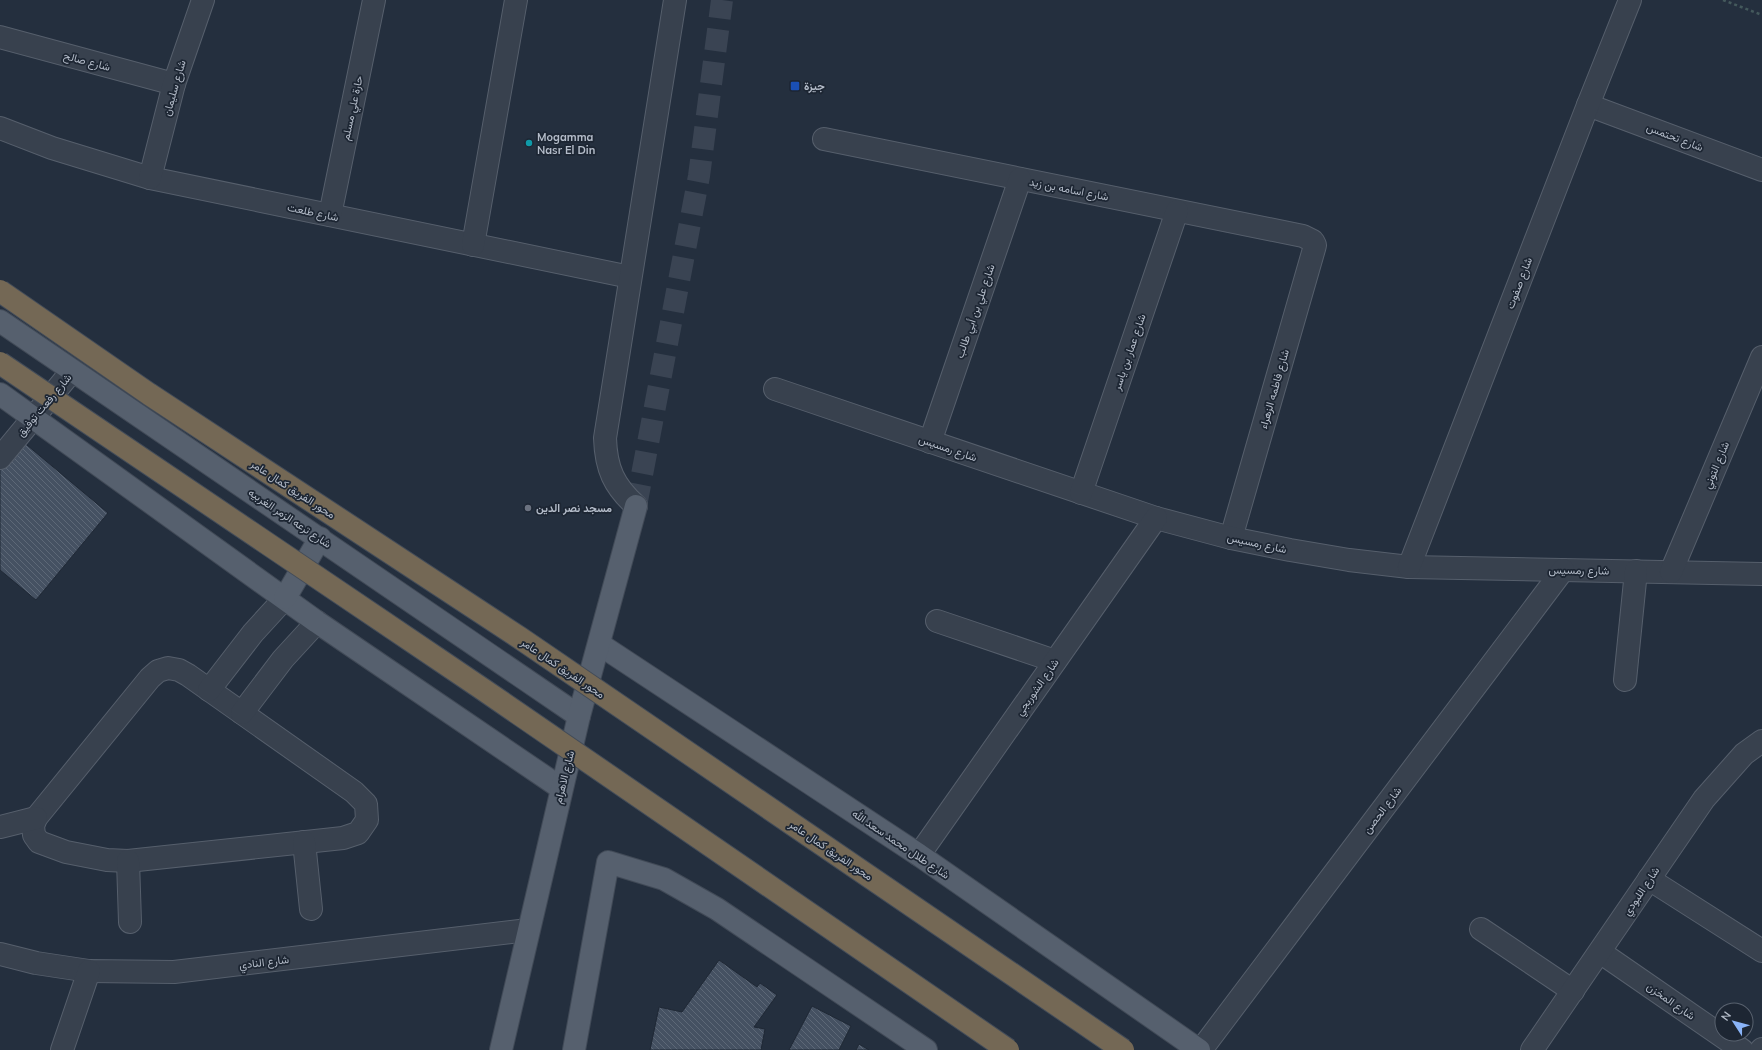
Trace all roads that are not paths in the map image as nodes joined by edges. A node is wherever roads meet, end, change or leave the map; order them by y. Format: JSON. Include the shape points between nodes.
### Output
{"nodes":[{"id":1,"x":203,"y":0,"type":"edge"},
{"id":2,"x":374,"y":0,"type":"edge"},
{"id":3,"x":516,"y":0,"type":"edge"},
{"id":4,"x":675,"y":0,"type":"edge"},
{"id":5,"x":1630,"y":0,"type":"edge"},
{"id":6,"x":0,"y":38,"type":"edge"},
{"id":7,"x":174,"y":84,"type":"junction"},
{"id":8,"x":1588,"y":105,"type":"junction"},
{"id":9,"x":0,"y":128,"type":"edge"},
{"id":10,"x":824,"y":139,"type":"dead end"},
{"id":11,"x":1762,"y":170,"type":"edge"},
{"id":12,"x":150,"y":178,"type":"junction"},
{"id":13,"x":1020,"y":180,"type":"junction"},
{"id":14,"x":1177,"y":211,"type":"junction"},
{"id":15,"x":330,"y":215,"type":"junction"},
{"id":16,"x":1313,"y":241,"type":"joint"},
{"id":17,"x":473,"y":245,"type":"junction"},
{"id":18,"x":630,"y":277,"type":"junction"},
{"id":19,"x":0,"y":291,"type":"edge"},
{"id":20,"x":0,"y":321,"type":"edge"},
{"id":21,"x":1762,"y":357,"type":"edge"},
{"id":22,"x":0,"y":363,"type":"edge"},
{"id":23,"x":72,"y":371,"type":"junction"},
{"id":24,"x":775,"y":389,"type":"dead end"},
{"id":25,"x":0,"y":394,"type":"edge"},
{"id":26,"x":32,"y":418,"type":"junction"},
{"id":27,"x":930,"y":442,"type":"junction"},
{"id":28,"x":0,"y":458,"type":"edge"},
{"id":29,"x":1081,"y":493,"type":"junction"},
{"id":30,"x":636,"y":506,"type":"joint"},
{"id":31,"x":1156,"y":518,"type":"junction"},
{"id":32,"x":320,"y":538,"type":"junction"},
{"id":33,"x":1231,"y":538,"type":"junction"},
{"id":34,"x":1409,"y":567,"type":"junction"},
{"id":35,"x":1563,"y":570,"type":"junction"},
{"id":36,"x":1636,"y":571,"type":"junction"},
{"id":37,"x":1671,"y":572,"type":"junction"},
{"id":38,"x":1762,"y":574,"type":"edge"},
{"id":39,"x":285,"y":598,"type":"junction"},
{"id":40,"x":937,"y":621,"type":"dead end"},
{"id":41,"x":317,"y":622,"type":"junction"},
{"id":42,"x":599,"y":644,"type":"junction"},
{"id":43,"x":1055,"y":661,"type":"junction"},
{"id":44,"x":1625,"y":680,"type":"dead end"},
{"id":45,"x":209,"y":690,"type":"junction"},
{"id":46,"x":242,"y":713,"type":"junction"},
{"id":47,"x":579,"y":716,"type":"junction"},
{"id":48,"x":1762,"y":741,"type":"edge"},
{"id":49,"x":561,"y":788,"type":"junction"},
{"id":50,"x":36,"y":818,"type":"junction"},
{"id":51,"x":0,"y":827,"type":"edge"},
{"id":52,"x":304,"y":842,"type":"junction"},
{"id":53,"x":919,"y":855,"type":"junction"},
{"id":54,"x":128,"y":861,"type":"junction"},
{"id":55,"x":1649,"y":879,"type":"junction"},
{"id":56,"x":311,"y":909,"type":"dead end"},
{"id":57,"x":130,"y":922,"type":"dead end"},
{"id":58,"x":528,"y":930,"type":"junction"},
{"id":59,"x":1481,"y":930,"type":"dead end"},
{"id":60,"x":1762,"y":951,"type":"edge"},
{"id":61,"x":1600,"y":952,"type":"junction"},
{"id":62,"x":0,"y":954,"type":"edge"},
{"id":63,"x":89,"y":971,"type":"junction"},
{"id":64,"x":1573,"y":991,"type":"junction"},
{"id":65,"x":62,"y":1050,"type":"edge"},
{"id":66,"x":501,"y":1050,"type":"edge"},
{"id":67,"x":574,"y":1050,"type":"edge"},
{"id":68,"x":926,"y":1050,"type":"edge"},
{"id":69,"x":1008,"y":1050,"type":"edge"},
{"id":70,"x":1123,"y":1050,"type":"edge"},
{"id":71,"x":1200,"y":1050,"type":"edge"},
{"id":72,"x":1532,"y":1050,"type":"edge"},
{"id":73,"x":1742,"y":1050,"type":"edge"}],
"edges":[{"from":1,"to":7,"type":"street","name":"شارع سليمان"},
{"from":2,"to":15,"type":"street","name":"حارة علي مسلم"},
{"from":3,"to":17,"type":"street"},
{"from":4,"to":18,"type":"street"},
{"from":5,"to":8,"type":"street","name":"شارع صفوت"},
{"from":6,"to":7,"type":"street","name":"شارع صالح"},
{"from":7,"to":12,"type":"street","name":"شارع سليمان"},
{"from":8,"to":11,"type":"street","name":"شارع تحتمس"},
{"from":8,"to":34,"type":"street","name":"شارع صفوت"},
{"from":9,"to":12,"type":"street","name":"شارع طلعت","via":[[52,148]]},
{"from":10,"to":13,"type":"street","name":"شارع اسامه بن زيد"},
{"from":12,"to":15,"type":"street","name":"شارع طلعت"},
{"from":13,"to":14,"type":"street","name":"شارع اسامه بن زيد"},
{"from":13,"to":27,"type":"street","name":"شارع علي بن أبي طالب"},
{"from":14,"to":16,"type":"street","name":"شارع اسامه بن زيد","via":[[1303,236]]},
{"from":14,"to":29,"type":"street","name":"شارع عمار بن ياسر"},
{"from":15,"to":17,"type":"street","name":"شارع طلعت"},
{"from":16,"to":33,"type":"street","name":"شارع فاطمه الزهراء","via":[[1314,249]]},
{"from":17,"to":18,"type":"street","name":"شارع طلعت"},
{"from":18,"to":30,"type":"street","via":[[604,438],[605,454],[612,476],[625,496]]},
{"from":19,"to":70,"type":"highway","name":"محور الفريق كمال عامر","bridge":true,"via":[[150,394],[527,643]]},
{"from":20,"to":23,"type":"main road","name":"شارع ترعه الزمر الغربيه"},
{"from":21,"to":37,"type":"street","name":"شارع التوني"},
{"from":22,"to":69,"type":"highway","bridge":true,"via":[[481,688]]},
{"from":23,"to":26,"type":"street","name":"شارع رفعت توفيق"},
{"from":23,"to":32,"type":"main road","name":"شارع ترعه الزمر الغربيه"},
{"from":24,"to":27,"type":"street","name":"شارع رمسيس"},
{"from":25,"to":26,"type":"main road"},
{"from":26,"to":28,"type":"street","name":"شارع رفعت توفيق"},
{"from":26,"to":39,"type":"main road"},
{"from":27,"to":29,"type":"street","name":"شارع رمسيس"},
{"from":29,"to":31,"type":"street","name":"شارع رمسيس"},
{"from":30,"to":42,"type":"main road","name":"شارع الاهرام"},
{"from":31,"to":33,"type":"street","name":"شارع رمسيس"},
{"from":31,"to":43,"type":"street","name":"شارع الشوربجي"},
{"from":32,"to":39,"type":"main road"},
{"from":32,"to":47,"type":"main road","name":"شارع ترعه الزمر الغربيه"},
{"from":33,"to":34,"type":"street","name":"شارع رمسيس","via":[[1334,558]]},
{"from":34,"to":35,"type":"street","name":"شارع رمسيس"},
{"from":35,"to":36,"type":"street","name":"شارع رمسيس"},
{"from":35,"to":71,"type":"street","name":"شارع الحصن"},
{"from":36,"to":37,"type":"street","name":"شارع رمسيس"},
{"from":36,"to":44,"type":"street"},
{"from":37,"to":38,"type":"street","name":"شارع رمسيس"},
{"from":39,"to":41,"type":"main road"},
{"from":39,"to":45,"type":"street"},
{"from":40,"to":43,"type":"street"},
{"from":41,"to":46,"type":"street","via":[[283,659]]},
{"from":41,"to":49,"type":"main road"},
{"from":42,"to":47,"type":"main road","name":"شارع الاهرام"},
{"from":42,"to":53,"type":"main road","name":"شارع طلال محمد سعد الله"},
{"from":43,"to":53,"type":"street","name":"شارع الشوربجي"},
{"from":45,"to":46,"type":"street"},
{"from":45,"to":50,"type":"street","via":[[179,670],[168,668],[158,671]]},
{"from":46,"to":52,"type":"street","via":[[354,792],[366,804],[367,820],[358,833],[343,838]]},
{"from":47,"to":49,"type":"main road","name":"شارع الاهرام"},
{"from":48,"to":55,"type":"street","name":"شارع اللبودي","via":[[1744,754],[1704,799]]},
{"from":49,"to":58,"type":"main road","name":"شارع الاهرام"},
{"from":50,"to":51,"type":"street"},
{"from":50,"to":54,"type":"street","via":[[33,826],[34,835],[46,846],[87,857]]},
{"from":52,"to":54,"type":"street"},
{"from":52,"to":56,"type":"street"},
{"from":53,"to":71,"type":"main road","name":"شارع طلال محمد سعد الله"},
{"from":54,"to":57,"type":"street"},
{"from":55,"to":60,"type":"street"},
{"from":55,"to":61,"type":"street","name":"شارع اللبودي"},
{"from":58,"to":63,"type":"street","name":"شارع النادي","via":[[174,972]]},
{"from":58,"to":66,"type":"main road","name":"شارع الاهرام"},
{"from":59,"to":64,"type":"street"},
{"from":61,"to":64,"type":"street","name":"شارع اللبودي"},
{"from":61,"to":73,"type":"street","name":"شارع المخزن"},
{"from":62,"to":63,"type":"street","name":"شارع النادي","via":[[36,963]]},
{"from":63,"to":65,"type":"street"},
{"from":64,"to":72,"type":"street","name":"شارع اللبودي"},
{"from":67,"to":68,"type":"main road","via":[[608,862],[664,879],[718,908]]}]}
